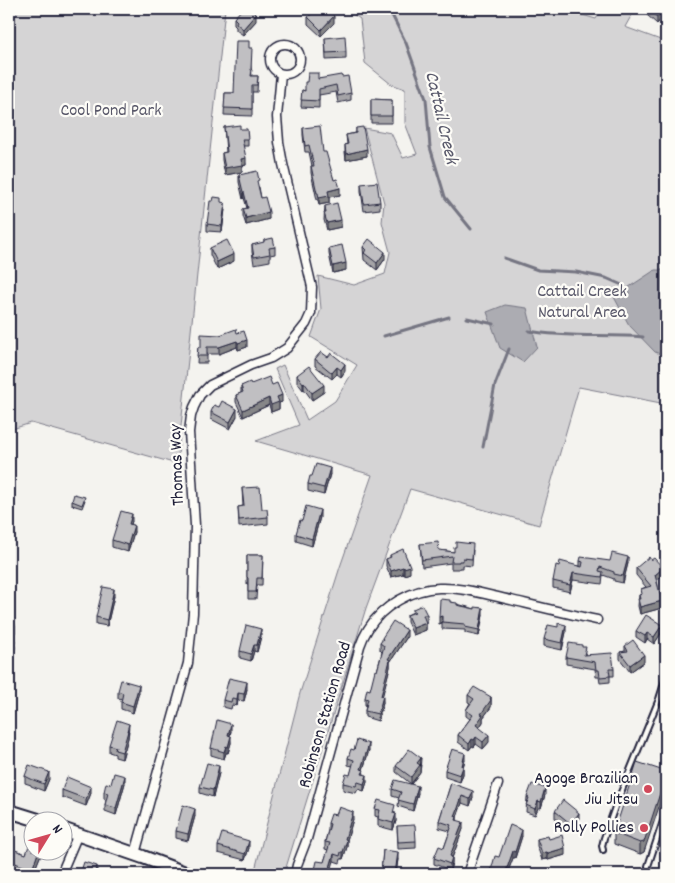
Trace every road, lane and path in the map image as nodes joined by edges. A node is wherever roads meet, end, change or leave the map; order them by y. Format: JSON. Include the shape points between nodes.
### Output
{"nodes":[{"id":1,"x":281,"y":74,"type":"junction"},
{"id":2,"x":597,"y":620,"type":"dead end"},
{"id":3,"x":666,"y":677,"type":"edge"},
{"id":4,"x":498,"y":784,"type":"dead end"},
{"id":5,"x":9,"y":811,"type":"edge"},
{"id":6,"x":666,"y":812,"type":"edge"},
{"id":7,"x":22,"y":815,"type":"edge"},
{"id":8,"x":72,"y":832,"type":"edge"},
{"id":9,"x":78,"y":834,"type":"junction"},
{"id":10,"x":603,"y":850,"type":"dead end"},
{"id":11,"x":135,"y":854,"type":"junction"},
{"id":12,"x":648,"y":866,"type":"dead end"},
{"id":13,"x":61,"y":874,"type":"edge"},
{"id":14,"x":188,"y":874,"type":"edge"},
{"id":15,"x":295,"y":874,"type":"edge"},
{"id":16,"x":467,"y":874,"type":"edge"}],
"edges":[{"from":1,"to":1,"type":"street","via":[[291,73],[300,62],[297,49],[290,44],[279,44],[270,54],[271,66]]},
{"from":1,"to":11,"type":"street","name":"Thomas Way","via":[[277,117],[279,142],[312,287],[311,313],[293,343],[280,353],[210,385],[200,395],[191,416],[189,432],[195,525],[191,640],[188,663]]},
{"from":2,"to":15,"type":"street","name":"Robinson Station Road","via":[[468,591],[439,588],[409,595],[378,616],[360,646]]},
{"from":3,"to":10,"type":"lane","via":[[615,807]]},
{"from":4,"to":16,"type":"street"},
{"from":5,"to":7,"type":"main road"},
{"from":6,"to":12,"type":"lane"},
{"from":8,"to":9,"type":"main road"},
{"from":9,"to":11,"type":"main road"},
{"from":9,"to":13,"type":"street"},
{"from":11,"to":14,"type":"main road"}]}
